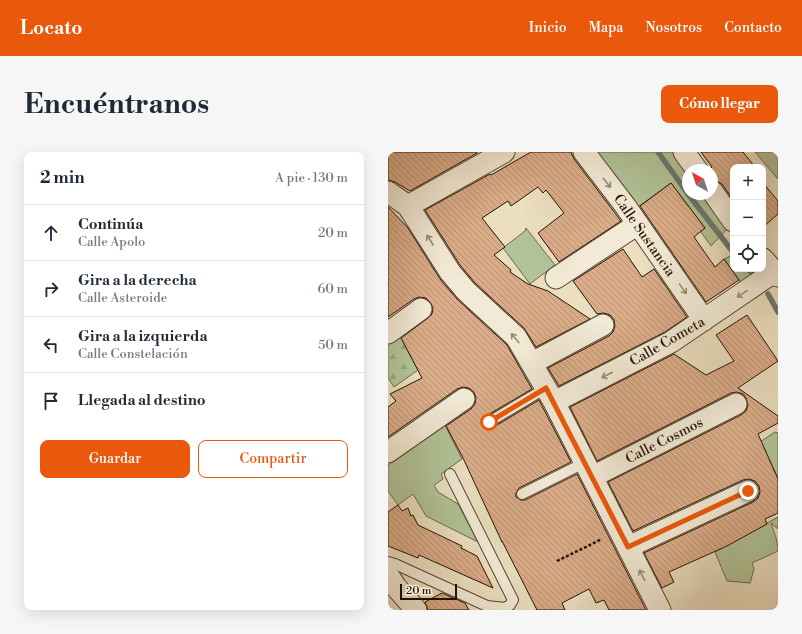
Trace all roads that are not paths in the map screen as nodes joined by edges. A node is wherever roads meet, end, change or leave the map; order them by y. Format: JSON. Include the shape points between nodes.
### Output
{"nodes":[{"id":1,"x":504,"y":152,"type":"edge"},
{"id":2,"x":584,"y":152,"type":"edge"},
{"id":3,"x":684,"y":152,"type":"edge"},
{"id":4,"x":693,"y":164,"type":"edge"},
{"id":5,"x":388,"y":192,"type":"edge"},
{"id":6,"x":718,"y":200,"type":"edge"},
{"id":7,"x":408,"y":206,"type":"junction"},
{"id":8,"x":730,"y":217,"type":"edge"},
{"id":9,"x":638,"y":224,"type":"junction"},
{"id":10,"x":772,"y":269,"type":"edge"},
{"id":11,"x":556,"y":278,"type":"dead end"},
{"id":12,"x":421,"y":309,"type":"dead end"},
{"id":13,"x":704,"y":320,"type":"junction"},
{"id":14,"x":603,"y":325,"type":"dead end"},
{"id":15,"x":388,"y":333,"type":"edge"},
{"id":16,"x":532,"y":363,"type":"junction"},
{"id":17,"x":550,"y":395,"type":"junction"},
{"id":18,"x":464,"y":399,"type":"dead end"},
{"id":19,"x":736,"y":404,"type":"dead end"},
{"id":20,"x":489,"y":422,"type":"dead end"},
{"id":21,"x":388,"y":452,"type":"edge"},
{"id":22,"x":588,"y":470,"type":"junction"},
{"id":23,"x":450,"y":474,"type":"dead end"},
{"id":24,"x":748,"y":491,"type":"dead end"},
{"id":25,"x":522,"y":494,"type":"dead end"},
{"id":26,"x":624,"y":539,"type":"junction"},
{"id":27,"x":388,"y":562,"type":"edge"},
{"id":28,"x":388,"y":575,"type":"edge"},
{"id":29,"x":416,"y":610,"type":"edge"},
{"id":30,"x":660,"y":610,"type":"edge"}],
"edges":[{"from":1,"to":7,"type":"street"},
{"from":2,"to":9,"type":"street","name":"Calle Sustancia","one_way":true},
{"from":3,"to":4,"type":"street"},
{"from":5,"to":7,"type":"street"},
{"from":6,"to":8,"type":"street"},
{"from":16,"to":7,"type":"street","one_way":true,"via":[[516,337],[466,291],[450,272]]},
{"from":9,"to":11,"type":"street"},
{"from":9,"to":13,"type":"street","name":"Calle Sustancia","one_way":true},
{"from":10,"to":13,"type":"street","name":"Calle Cometa","one_way":true},
{"from":12,"to":15,"type":"street"},
{"from":13,"to":17,"type":"street","name":"Calle Cometa","one_way":true,"via":[[671,342]]},
{"from":14,"to":16,"type":"street"},
{"from":16,"to":17,"type":"street"},
{"from":17,"to":20,"type":"lane"},
{"from":17,"to":22,"type":"street"},
{"from":18,"to":21,"type":"street"},
{"from":19,"to":22,"type":"street","name":"Calle Cosmos"},
{"from":22,"to":25,"type":"lane"},
{"from":22,"to":26,"type":"street"},
{"from":23,"to":27,"type":"lane","via":[[512,600],[510,605],[505,608],[487,606]]},
{"from":24,"to":26,"type":"street"},
{"from":30,"to":26,"type":"street","one_way":true},
{"from":28,"to":29,"type":"street"}]}
